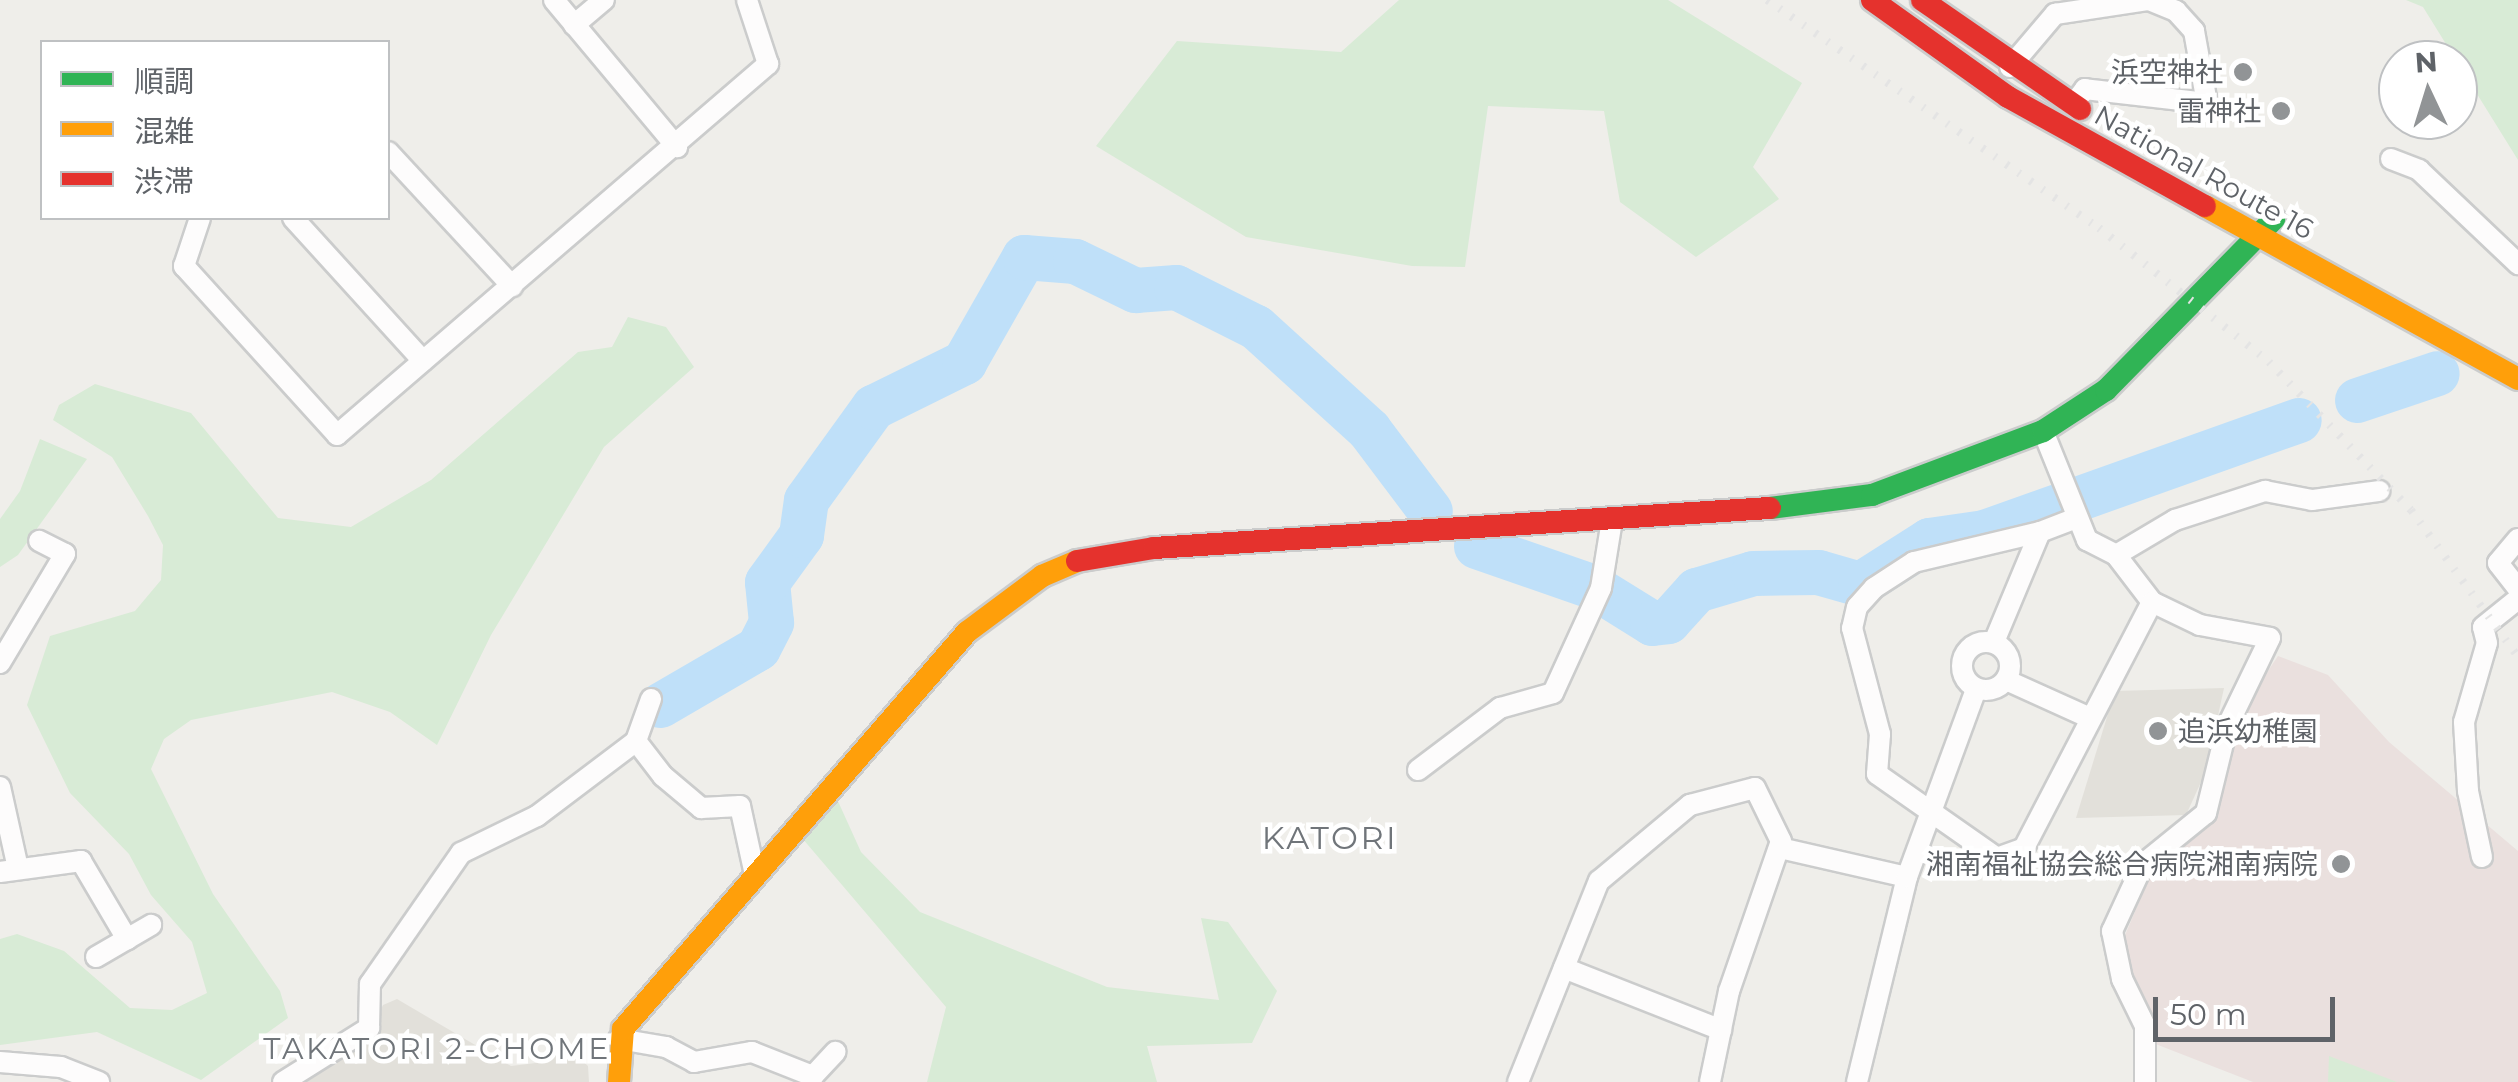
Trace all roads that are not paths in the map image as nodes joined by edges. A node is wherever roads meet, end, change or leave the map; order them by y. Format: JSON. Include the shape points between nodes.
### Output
{"nodes":[{"id":1,"x":554,"y":0,"type":"edge"},
{"id":2,"x":604,"y":0,"type":"edge"},
{"id":3,"x":748,"y":0,"type":"edge"},
{"id":4,"x":1872,"y":0,"type":"edge"},
{"id":5,"x":1922,"y":0,"type":"edge"},
{"id":6,"x":574,"y":25,"type":"junction"},
{"id":7,"x":2010,"y":66,"type":"junction"},
{"id":8,"x":2073,"y":105,"type":"junction"},
{"id":9,"x":677,"y":147,"type":"junction"},
{"id":10,"x":390,"y":154,"type":"edge"},
{"id":11,"x":2391,"y":160,"type":"dead end"},
{"id":12,"x":2274,"y":219,"type":"junction"},
{"id":13,"x":199,"y":220,"type":"edge"},
{"id":14,"x":295,"y":220,"type":"edge"},
{"id":15,"x":2257,"y":238,"type":"junction"},
{"id":16,"x":2518,"y":264,"type":"edge"},
{"id":17,"x":512,"y":286,"type":"junction"},
{"id":18,"x":2483,"y":331,"type":"dead end"},
{"id":19,"x":424,"y":360,"type":"junction"},
{"id":20,"x":2518,"y":379,"type":"edge"},
{"id":21,"x":2043,"y":431,"type":"junction"},
{"id":22,"x":2379,"y":491,"type":"dead end"},
{"id":23,"x":2077,"y":518,"type":"junction"},
{"id":24,"x":1612,"y":520,"type":"junction"},
{"id":25,"x":2040,"y":532,"type":"junction"},
{"id":26,"x":2518,"y":539,"type":"edge"},
{"id":27,"x":39,"y":541,"type":"dead end"},
{"id":28,"x":2116,"y":555,"type":"junction"},
{"id":29,"x":2518,"y":588,"type":"edge"},
{"id":30,"x":2518,"y":600,"type":"edge"},
{"id":31,"x":2152,"y":602,"type":"junction"},
{"id":32,"x":1994,"y":642,"type":"junction"},
{"id":33,"x":0,"y":663,"type":"edge"},
{"id":34,"x":2006,"y":680,"type":"junction"},
{"id":35,"x":1976,"y":688,"type":"junction"},
{"id":36,"x":651,"y":700,"type":"dead end"},
{"id":37,"x":2090,"y":718,"type":"junction"},
{"id":38,"x":636,"y":741,"type":"junction"},
{"id":39,"x":1418,"y":770,"type":"dead end"},
{"id":40,"x":0,"y":788,"type":"edge"},
{"id":41,"x":1930,"y":810,"type":"junction"},
{"id":42,"x":1780,"y":848,"type":"junction"},
{"id":43,"x":2482,"y":857,"type":"dead end"},
{"id":44,"x":9,"y":870,"type":"edge"},
{"id":45,"x":754,"y":875,"type":"junction"},
{"id":46,"x":1906,"y":877,"type":"junction"},
{"id":47,"x":152,"y":925,"type":"dead end"},
{"id":48,"x":128,"y":939,"type":"junction"},
{"id":49,"x":96,"y":957,"type":"dead end"},
{"id":50,"x":1564,"y":968,"type":"junction"},
{"id":51,"x":1722,"y":1030,"type":"junction"},
{"id":52,"x":618,"y":1038,"type":"junction"},
{"id":53,"x":835,"y":1052,"type":"dead end"},
{"id":54,"x":0,"y":1062,"type":"edge"},
{"id":55,"x":99,"y":1082,"type":"edge"},
{"id":56,"x":282,"y":1082,"type":"edge"},
{"id":57,"x":619,"y":1082,"type":"edge"},
{"id":58,"x":1518,"y":1082,"type":"edge"},
{"id":59,"x":1710,"y":1082,"type":"edge"},
{"id":60,"x":1857,"y":1082,"type":"edge"},
{"id":61,"x":2145,"y":1082,"type":"edge"}],
"edges":[{"from":1,"to":6,"type":"street"},
{"from":2,"to":6,"type":"street"},
{"from":3,"to":9,"type":"street","via":[[768,64]]},
{"from":4,"to":15,"type":"main road","name":"National Route 16","via":[[2008,97]]},
{"from":5,"to":7,"type":"main road","name":"National Route 16"},
{"from":6,"to":9,"type":"street"},
{"from":7,"to":8,"type":"main road","name":"National Route 16"},
{"from":7,"to":8,"type":"street","via":[[2055,14],[2149,0],[2176,12],[2194,31],[2207,103],[2085,89]]},
{"from":8,"to":12,"type":"main road","name":"National Route 16"},
{"from":9,"to":17,"type":"street"},
{"from":10,"to":17,"type":"street"},
{"from":11,"to":16,"type":"street","via":[[2419,170]]},
{"from":12,"to":15,"type":"main road"},
{"from":12,"to":18,"type":"main road","name":"National Route 16"},
{"from":13,"to":19,"type":"street","via":[[184,266],[337,435]]},
{"from":14,"to":19,"type":"street"},
{"from":15,"to":20,"type":"main road","name":"National Route 16"},
{"from":15,"to":21,"type":"main road","via":[[2125,375]]},
{"from":17,"to":19,"type":"street"},
{"from":21,"to":23,"type":"street"},
{"from":21,"to":24,"type":"main road","via":[[1872,495]]},
{"from":22,"to":28,"type":"street","via":[[2312,500],[2265,490],[2175,520]]},
{"from":23,"to":25,"type":"street"},
{"from":23,"to":28,"type":"street","via":[[2088,540]]},
{"from":24,"to":39,"type":"street","via":[[1601,588],[1552,692],[1500,708]]},
{"from":24,"to":45,"type":"main road","via":[[1154,548],[1080,560],[1028,584],[967,632]]},
{"from":25,"to":32,"type":"street"},
{"from":25,"to":41,"type":"street","via":[[1914,562],[1857,608],[1858,661],[1880,734],[1877,774]]},
{"from":26,"to":29,"type":"street","via":[[2498,562]]},
{"from":27,"to":33,"type":"street","via":[[64,554]]},
{"from":28,"to":31,"type":"street"},
{"from":30,"to":43,"type":"street","via":[[2483,627],[2487,644],[2464,722],[2468,791]]},
{"from":31,"to":37,"type":"street"},
{"from":31,"to":61,"type":"street","via":[[2200,625],[2270,638],[2226,727],[2206,813],[2143,864],[2112,931],[2122,978],[2146,1026]]},
{"from":32,"to":34,"type":"street","via":[[2009,657]]},
{"from":32,"to":35,"type":"street","via":[[1981,642],[1963,656],[1962,670]]},
{"from":34,"to":35,"type":"street","via":[[1989,690]]},
{"from":34,"to":37,"type":"street"},
{"from":35,"to":41,"type":"street"},
{"from":36,"to":38,"type":"street"},
{"from":37,"to":41,"type":"street","via":[[2024,848],[1997,858]]},
{"from":38,"to":45,"type":"street","via":[[701,808],[740,806]]},
{"from":38,"to":56,"type":"street","via":[[537,816],[460,853],[370,984],[369,1028]]},
{"from":40,"to":44,"type":"street"},
{"from":41,"to":46,"type":"street"},
{"from":42,"to":46,"type":"street"},
{"from":42,"to":50,"type":"street","via":[[1777,825],[1754,788],[1690,804],[1599,880]]},
{"from":42,"to":51,"type":"street"},
{"from":44,"to":48,"type":"street","via":[[81,861]]},
{"from":45,"to":52,"type":"main road"},
{"from":46,"to":60,"type":"street"},
{"from":47,"to":48,"type":"street"},
{"from":48,"to":49,"type":"street"},
{"from":50,"to":51,"type":"street"},
{"from":50,"to":58,"type":"street"},
{"from":51,"to":59,"type":"street"},
{"from":52,"to":53,"type":"street","via":[[694,1062],[752,1052],[813,1076]]},
{"from":52,"to":57,"type":"main road"},
{"from":54,"to":55,"type":"street","via":[[62,1068]]}]}
